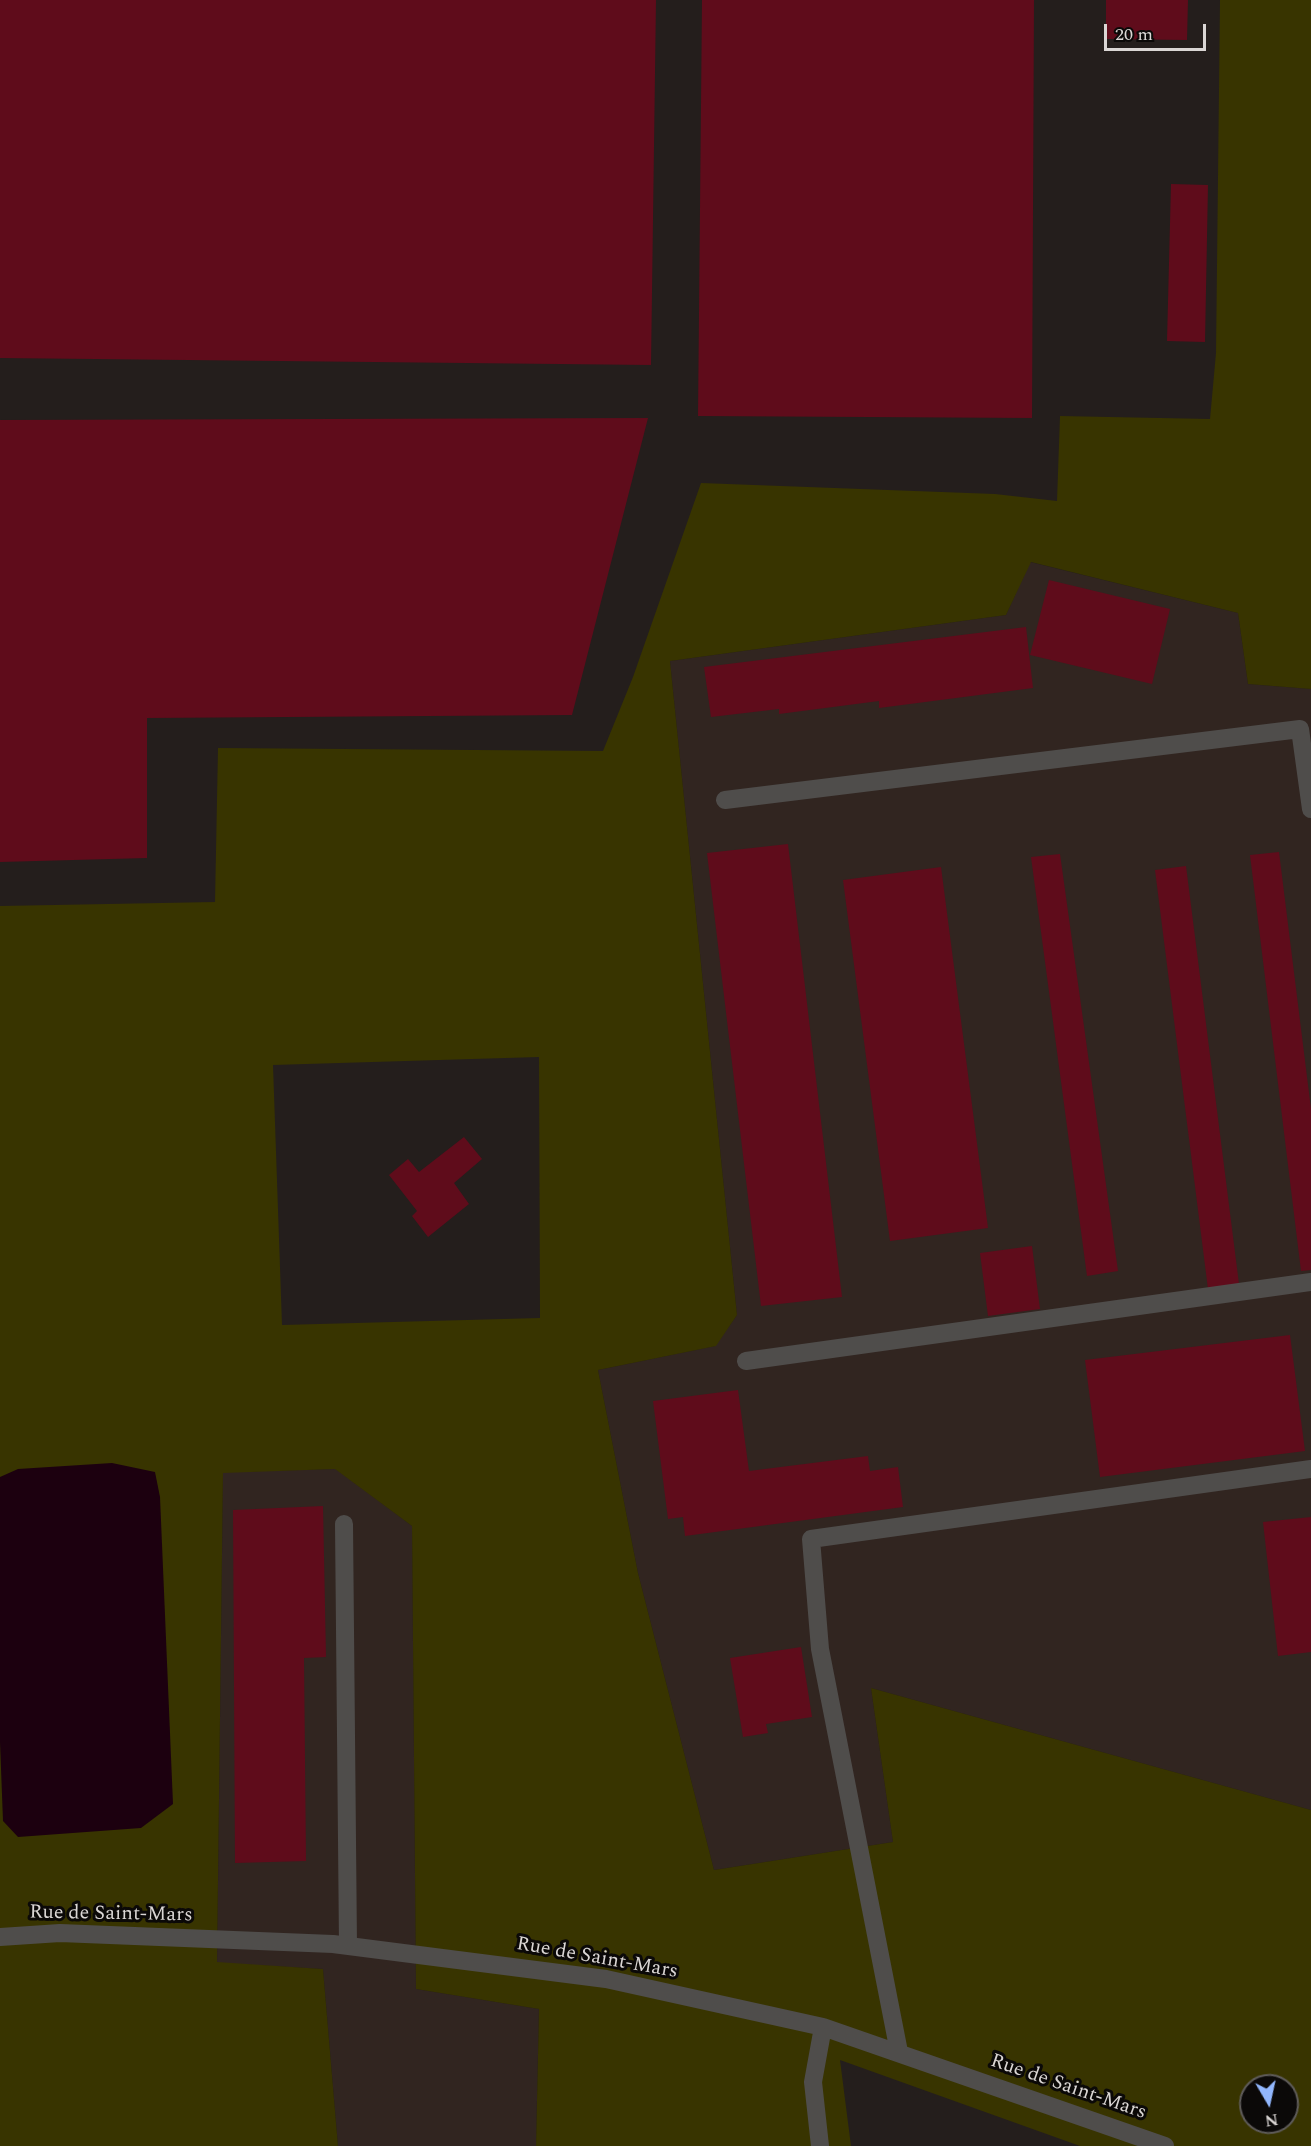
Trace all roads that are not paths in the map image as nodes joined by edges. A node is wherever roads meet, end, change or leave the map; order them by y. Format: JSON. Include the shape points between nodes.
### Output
{"nodes":[{"id":1,"x":725,"y":800,"type":"dead end"},
{"id":2,"x":1311,"y":809,"type":"edge"},
{"id":3,"x":1311,"y":1282,"type":"edge"},
{"id":4,"x":746,"y":1361,"type":"dead end"},
{"id":5,"x":1311,"y":1469,"type":"edge"},
{"id":6,"x":344,"y":1524,"type":"dead end"},
{"id":7,"x":0,"y":1937,"type":"edge"},
{"id":8,"x":348,"y":1946,"type":"junction"},
{"id":9,"x":823,"y":2027,"type":"junction"},
{"id":10,"x":899,"y":2052,"type":"junction"},
{"id":11,"x":820,"y":2146,"type":"edge"},
{"id":12,"x":1165,"y":2146,"type":"edge"}],
"edges":[{"from":1,"to":2,"type":"street","via":[[1300,729]]},
{"from":3,"to":4,"type":"street"},
{"from":5,"to":10,"type":"street","via":[[811,1539],[820,1649]]},
{"from":6,"to":8,"type":"street"},
{"from":7,"to":8,"type":"street","name":"Rue de Saint-Mars","via":[[60,1933]]},
{"from":8,"to":9,"type":"street","name":"Rue de Saint-Mars","via":[[606,1979]]},
{"from":9,"to":10,"type":"street","name":"Rue de Saint-Mars"},
{"from":9,"to":11,"type":"street","via":[[813,2082]]},
{"from":10,"to":12,"type":"street","name":"Rue de Saint-Mars"}]}
